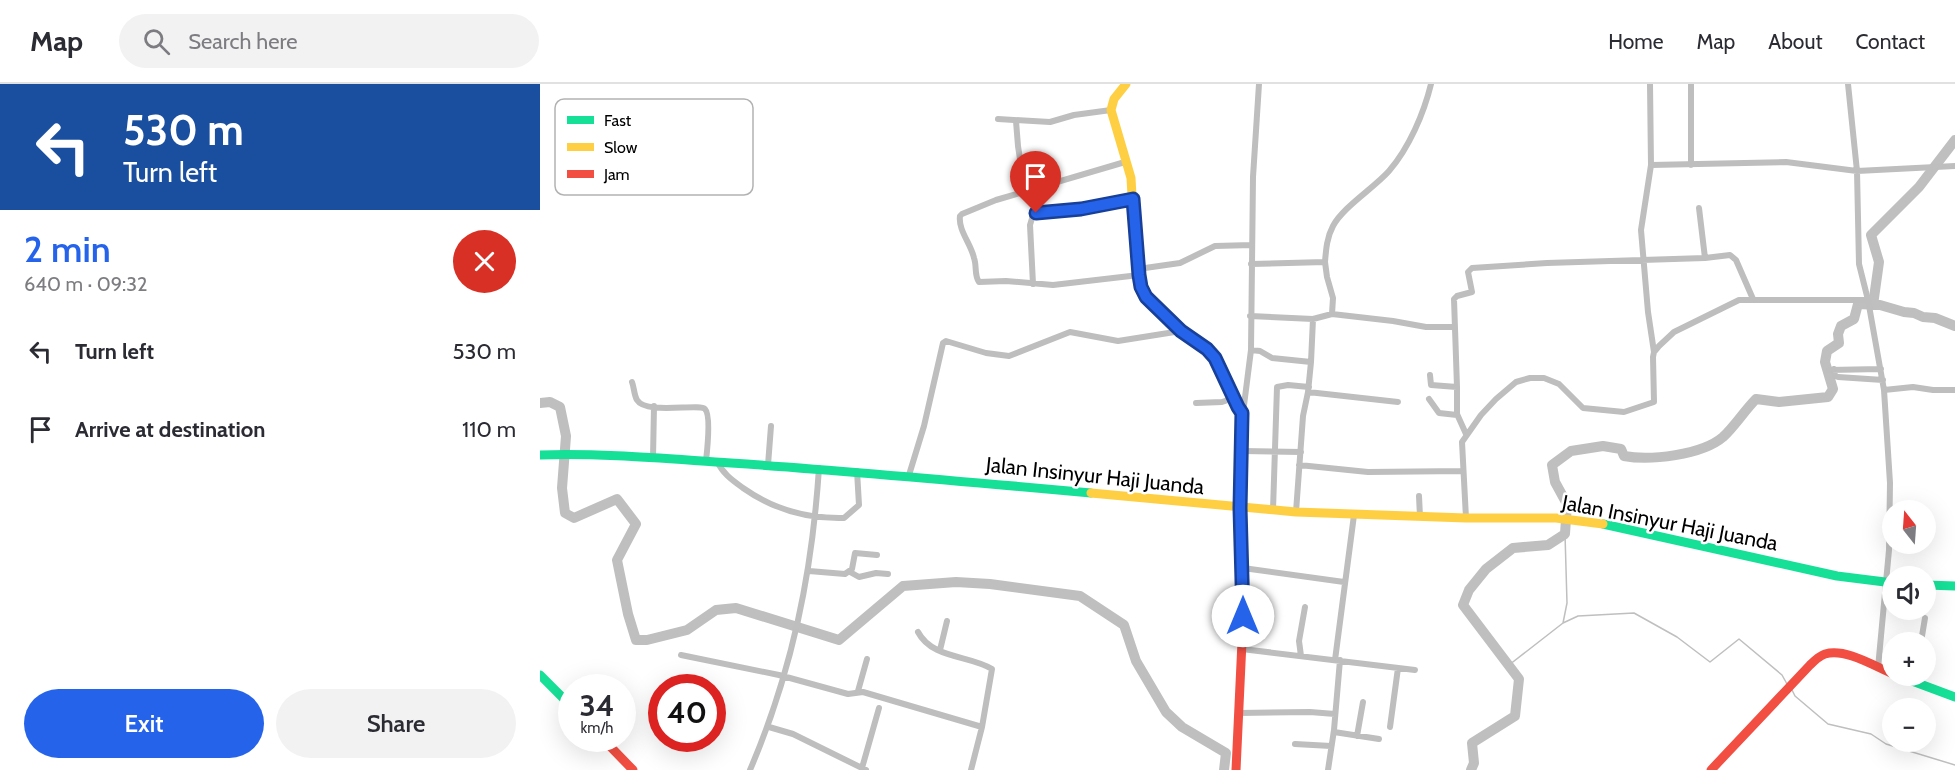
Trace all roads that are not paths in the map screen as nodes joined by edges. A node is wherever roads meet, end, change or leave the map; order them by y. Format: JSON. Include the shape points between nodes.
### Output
{"nodes":[{"id":1,"x":1126,"y":84,"type":"edge"},
{"id":2,"x":1258,"y":84,"type":"edge"},
{"id":3,"x":1431,"y":84,"type":"edge"},
{"id":4,"x":1650,"y":84,"type":"edge"},
{"id":5,"x":1691,"y":84,"type":"edge"},
{"id":6,"x":1848,"y":84,"type":"edge"},
{"id":7,"x":1112,"y":110,"type":"junction"},
{"id":8,"x":998,"y":120,"type":"dead end"},
{"id":9,"x":1016,"y":121,"type":"junction"},
{"id":10,"x":1125,"y":162,"type":"junction"},
{"id":11,"x":1651,"y":165,"type":"junction"},
{"id":12,"x":1691,"y":165,"type":"junction"},
{"id":13,"x":1953,"y":166,"type":"edge"},
{"id":14,"x":1857,"y":171,"type":"junction"},
{"id":15,"x":1025,"y":192,"type":"junction"},
{"id":16,"x":1133,"y":199,"type":"junction"},
{"id":17,"x":1699,"y":208,"type":"dead end"},
{"id":18,"x":1252,"y":245,"type":"junction"},
{"id":19,"x":1705,"y":258,"type":"junction"},
{"id":20,"x":1643,"y":260,"type":"junction"},
{"id":21,"x":1325,"y":261,"type":"junction"},
{"id":22,"x":1251,"y":264,"type":"junction"},
{"id":23,"x":1138,"y":272,"type":"junction"},
{"id":24,"x":1033,"y":284,"type":"junction"},
{"id":25,"x":1753,"y":299,"type":"junction"},
{"id":26,"x":1868,"y":304,"type":"junction"},
{"id":27,"x":1332,"y":314,"type":"junction"},
{"id":28,"x":1250,"y":316,"type":"junction"},
{"id":29,"x":1313,"y":319,"type":"junction"},
{"id":30,"x":1455,"y":327,"type":"junction"},
{"id":31,"x":1181,"y":331,"type":"junction"},
{"id":32,"x":1251,"y":350,"type":"junction"},
{"id":33,"x":1654,"y":352,"type":"junction"},
{"id":34,"x":1311,"y":362,"type":"junction"},
{"id":35,"x":1881,"y":369,"type":"junction"},
{"id":36,"x":1430,"y":375,"type":"dead end"},
{"id":37,"x":1883,"y":380,"type":"junction"},
{"id":38,"x":632,"y":382,"type":"dead end"},
{"id":39,"x":1457,"y":387,"type":"junction"},
{"id":40,"x":1309,"y":389,"type":"junction"},
{"id":41,"x":1884,"y":390,"type":"junction"},
{"id":42,"x":1955,"y":390,"type":"edge"},
{"id":43,"x":1234,"y":398,"type":"junction"},
{"id":44,"x":1429,"y":399,"type":"dead end"},
{"id":45,"x":1398,"y":402,"type":"dead end"},
{"id":46,"x":1196,"y":403,"type":"dead end"},
{"id":47,"x":654,"y":406,"type":"junction"},
{"id":48,"x":1242,"y":413,"type":"junction"},
{"id":49,"x":1457,"y":415,"type":"junction"},
{"id":50,"x":771,"y":426,"type":"dead end"},
{"id":51,"x":1466,"y":434,"type":"junction"},
{"id":52,"x":1242,"y":451,"type":"junction"},
{"id":53,"x":1301,"y":452,"type":"junction"},
{"id":54,"x":1276,"y":453,"type":"junction"},
{"id":55,"x":541,"y":454,"type":"edge"},
{"id":56,"x":653,"y":458,"type":"junction"},
{"id":57,"x":706,"y":461,"type":"junction"},
{"id":58,"x":717,"y":462,"type":"junction"},
{"id":59,"x":768,"y":465,"type":"junction"},
{"id":60,"x":1299,"y":465,"type":"junction"},
{"id":61,"x":819,"y":468,"type":"junction"},
{"id":62,"x":857,"y":471,"type":"junction"},
{"id":63,"x":1463,"y":471,"type":"junction"},
{"id":64,"x":909,"y":475,"type":"junction"},
{"id":65,"x":1419,"y":496,"type":"dead end"},
{"id":66,"x":1890,"y":500,"type":"edge"},
{"id":67,"x":1240,"y":508,"type":"junction"},
{"id":68,"x":1273,"y":510,"type":"junction"},
{"id":69,"x":1296,"y":512,"type":"junction"},
{"id":70,"x":1354,"y":515,"type":"junction"},
{"id":71,"x":816,"y":517,"type":"junction"},
{"id":72,"x":1420,"y":517,"type":"junction"},
{"id":73,"x":1466,"y":518,"type":"junction"},
{"id":74,"x":878,"y":555,"type":"dead end"},
{"id":75,"x":1243,"y":568,"type":"junction"},
{"id":76,"x":809,"y":571,"type":"junction"},
{"id":77,"x":850,"y":572,"type":"junction"},
{"id":78,"x":888,"y":574,"type":"dead end"},
{"id":79,"x":1882,"y":581,"type":"edge"},
{"id":80,"x":1344,"y":582,"type":"junction"},
{"id":81,"x":1936,"y":585,"type":"edge"},
{"id":82,"x":1955,"y":586,"type":"edge"},
{"id":83,"x":1305,"y":607,"type":"dead end"},
{"id":84,"x":1884,"y":620,"type":"edge"},
{"id":85,"x":947,"y":621,"type":"dead end"},
{"id":86,"x":918,"y":632,"type":"dead end"},
{"id":87,"x":1242,"y":649,"type":"junction"},
{"id":88,"x":940,"y":650,"type":"junction"},
{"id":89,"x":681,"y":655,"type":"dead end"},
{"id":90,"x":1301,"y":656,"type":"junction"},
{"id":91,"x":867,"y":659,"type":"dead end"},
{"id":92,"x":1338,"y":660,"type":"junction"},
{"id":93,"x":1398,"y":668,"type":"junction"},
{"id":94,"x":1878,"y":668,"type":"junction"},
{"id":95,"x":1882,"y":669,"type":"edge"},
{"id":96,"x":1415,"y":670,"type":"dead end"},
{"id":97,"x":540,"y":675,"type":"edge"},
{"id":98,"x":783,"y":676,"type":"junction"},
{"id":99,"x":1931,"y":686,"type":"edge"},
{"id":100,"x":858,"y":691,"type":"junction"},
{"id":101,"x":558,"y":693,"type":"edge"},
{"id":102,"x":1955,"y":697,"type":"edge"},
{"id":103,"x":1363,"y":702,"type":"dead end"},
{"id":104,"x":879,"y":708,"type":"dead end"},
{"id":105,"x":1239,"y":713,"type":"junction"},
{"id":106,"x":1335,"y":714,"type":"junction"},
{"id":107,"x":769,"y":727,"type":"junction"},
{"id":108,"x":982,"y":727,"type":"junction"},
{"id":109,"x":1390,"y":727,"type":"dead end"},
{"id":110,"x":1334,"y":732,"type":"junction"},
{"id":111,"x":1357,"y":736,"type":"junction"},
{"id":112,"x":1379,"y":739,"type":"dead end"},
{"id":113,"x":1295,"y":744,"type":"dead end"},
{"id":114,"x":1331,"y":746,"type":"junction"},
{"id":115,"x":616,"y":752,"type":"edge"},
{"id":116,"x":864,"y":769,"type":"edge"},
{"id":117,"x":633,"y":770,"type":"edge"},
{"id":118,"x":750,"y":770,"type":"edge"},
{"id":119,"x":971,"y":770,"type":"edge"},
{"id":120,"x":1236,"y":770,"type":"edge"},
{"id":121,"x":1328,"y":770,"type":"edge"},
{"id":122,"x":1711,"y":770,"type":"edge"}],
"edges":[{"from":1,"to":7,"type":"main road","via":[[1114,99]]},
{"from":2,"to":18,"type":"street"},
{"from":3,"to":21,"type":"street","via":[[1420,116],[1390,169],[1333,225]]},
{"from":4,"to":11,"type":"street"},
{"from":5,"to":12,"type":"street"},
{"from":6,"to":14,"type":"street"},
{"from":7,"to":9,"type":"street","via":[[1050,122]]},
{"from":7,"to":10,"type":"main road"},
{"from":8,"to":9,"type":"street"},
{"from":9,"to":15,"type":"street"},
{"from":10,"to":15,"type":"street"},
{"from":10,"to":16,"type":"main road"},
{"from":11,"to":12,"type":"street"},
{"from":11,"to":20,"type":"street","via":[[1641,221]]},
{"from":12,"to":14,"type":"street","via":[[1786,162]]},
{"from":13,"to":14,"type":"street"},
{"from":14,"to":26,"type":"street","via":[[1857,247]]},
{"from":15,"to":24,"type":"street","via":[[965,213],[959,222],[974,257],[978,281]]},
{"from":16,"to":23,"type":"main road"},
{"from":16,"to":24,"type":"street","via":[[1033,215]]},
{"from":17,"to":19,"type":"street"},
{"from":18,"to":22,"type":"street"},
{"from":18,"to":23,"type":"street","via":[[1215,246],[1180,263]]},
{"from":19,"to":20,"type":"street"},
{"from":19,"to":25,"type":"street","via":[[1733,256]]},
{"from":20,"to":30,"type":"street","via":[[1472,268],[1468,273],[1472,292],[1454,299]]},
{"from":20,"to":33,"type":"street"},
{"from":21,"to":22,"type":"street"},
{"from":21,"to":27,"type":"street","via":[[1333,298]]},
{"from":22,"to":28,"type":"street"},
{"from":23,"to":24,"type":"street","via":[[1060,285]]},
{"from":23,"to":31,"type":"main road","via":[[1146,297]]},
{"from":25,"to":26,"type":"street"},
{"from":25,"to":33,"type":"street","via":[[1735,301],[1674,332]]},
{"from":26,"to":35,"type":"street"},
{"from":27,"to":29,"type":"street"},
{"from":27,"to":30,"type":"street","via":[[1426,327]]},
{"from":28,"to":29,"type":"street"},
{"from":28,"to":32,"type":"street"},
{"from":29,"to":34,"type":"street"},
{"from":30,"to":39,"type":"street"},
{"from":31,"to":43,"type":"main road","via":[[1215,358]]},
{"from":31,"to":64,"type":"street","via":[[1118,341],[1070,332],[1009,356],[946,340]]},
{"from":32,"to":34,"type":"street","via":[[1272,358]]},
{"from":32,"to":48,"type":"street"},
{"from":33,"to":51,"type":"street","via":[[1654,402],[1650,405],[1624,412],[1588,410],[1559,384],[1530,378],[1510,387]]},
{"from":34,"to":40,"type":"street"},
{"from":35,"to":37,"type":"street"},
{"from":35,"to":37,"type":"street","via":[[1831,370],[1836,376]]},
{"from":36,"to":39,"type":"street","via":[[1431,385]]},
{"from":37,"to":41,"type":"street"},
{"from":38,"to":47,"type":"street","via":[[639,402]]},
{"from":39,"to":49,"type":"street"},
{"from":40,"to":45,"type":"street"},
{"from":40,"to":53,"type":"street","via":[[1302,416]]},
{"from":40,"to":54,"type":"street","via":[[1278,386]]},
{"from":41,"to":42,"type":"street"},
{"from":41,"to":66,"type":"street"},
{"from":43,"to":46,"type":"street"},
{"from":43,"to":48,"type":"main road"},
{"from":44,"to":49,"type":"street","via":[[1439,413]]},
{"from":47,"to":56,"type":"street"},
{"from":47,"to":57,"type":"street","via":[[705,409]]},
{"from":48,"to":52,"type":"main road"},
{"from":49,"to":51,"type":"street"},
{"from":50,"to":59,"type":"street"},
{"from":51,"to":63,"type":"street","via":[[1461,446]]},
{"from":52,"to":54,"type":"street"},
{"from":52,"to":67,"type":"main road"},
{"from":53,"to":54,"type":"street"},
{"from":53,"to":60,"type":"street"},
{"from":54,"to":68,"type":"street"},
{"from":55,"to":56,"type":"main road","name":"Jalan Insinyur Haji Juanda"},
{"from":56,"to":57,"type":"main road","name":"Jalan Insinyur Haji Juanda"},
{"from":57,"to":58,"type":"main road","name":"Jalan Insinyur Haji Juanda"},
{"from":58,"to":59,"type":"main road","name":"Jalan Insinyur Haji Juanda"},
{"from":58,"to":71,"type":"street","via":[[727,476],[774,507]]},
{"from":59,"to":61,"type":"main road","name":"Jalan Insinyur Haji Juanda"},
{"from":60,"to":63,"type":"street","via":[[1368,472]]},
{"from":60,"to":69,"type":"street"},
{"from":61,"to":62,"type":"main road","name":"Jalan Insinyur Haji Juanda"},
{"from":61,"to":71,"type":"street"},
{"from":62,"to":64,"type":"main road","name":"Jalan Insinyur Haji Juanda"},
{"from":62,"to":71,"type":"street","via":[[859,505],[844,518]]},
{"from":63,"to":73,"type":"street"},
{"from":64,"to":67,"type":"main road","name":"Jalan Insinyur Haji Juanda"},
{"from":65,"to":72,"type":"street"},
{"from":67,"to":68,"type":"main road","name":"Jalan Insinyur Haji Juanda"},
{"from":67,"to":75,"type":"main road"},
{"from":68,"to":69,"type":"main road","name":"Jalan Insinyur Haji Juanda"},
{"from":69,"to":70,"type":"main road","name":"Jalan Insinyur Haji Juanda"},
{"from":70,"to":72,"type":"main road","name":"Jalan Insinyur Haji Juanda"},
{"from":70,"to":80,"type":"street"},
{"from":71,"to":76,"type":"street"},
{"from":72,"to":73,"type":"main road","name":"Jalan Insinyur Haji Juanda"},
{"from":73,"to":79,"type":"main road","name":"Jalan Insinyur Haji Juanda","via":[[1574,519],[1837,576]]},
{"from":74,"to":77,"type":"street","via":[[855,553]]},
{"from":75,"to":80,"type":"street"},
{"from":75,"to":87,"type":"main road"},
{"from":76,"to":77,"type":"street","via":[[842,575]]},
{"from":76,"to":98,"type":"street"},
{"from":77,"to":78,"type":"street","via":[[859,577]]},
{"from":80,"to":92,"type":"street"},
{"from":81,"to":82,"type":"main road"},
{"from":83,"to":90,"type":"street","via":[[1299,641]]},
{"from":84,"to":94,"type":"street"},
{"from":85,"to":88,"type":"street"},
{"from":86,"to":88,"type":"street","via":[[926,643]]},
{"from":87,"to":90,"type":"street"},
{"from":87,"to":105,"type":"main road"},
{"from":88,"to":108,"type":"street","via":[[992,669]]},
{"from":89,"to":98,"type":"street"},
{"from":90,"to":92,"type":"street"},
{"from":91,"to":100,"type":"street"},
{"from":92,"to":93,"type":"street"},
{"from":92,"to":106,"type":"street"},
{"from":93,"to":96,"type":"street"},
{"from":93,"to":109,"type":"street"},
{"from":94,"to":95,"type":"main road"},
{"from":94,"to":122,"type":"main road","via":[[1849,657],[1827,654],[1817,659]]},
{"from":97,"to":101,"type":"main road"},
{"from":98,"to":100,"type":"street","via":[[848,694]]},
{"from":98,"to":107,"type":"street"},
{"from":99,"to":102,"type":"main road"},
{"from":100,"to":108,"type":"street"},
{"from":103,"to":111,"type":"street"},
{"from":104,"to":116,"type":"street"},
{"from":105,"to":106,"type":"street"},
{"from":105,"to":120,"type":"main road"},
{"from":106,"to":110,"type":"street"},
{"from":107,"to":116,"type":"street","via":[[793,734]]},
{"from":107,"to":118,"type":"street"},
{"from":108,"to":119,"type":"street"},
{"from":110,"to":111,"type":"street"},
{"from":110,"to":114,"type":"street"},
{"from":111,"to":112,"type":"street"},
{"from":113,"to":114,"type":"street"},
{"from":114,"to":121,"type":"street"},
{"from":115,"to":117,"type":"main road"}]}
